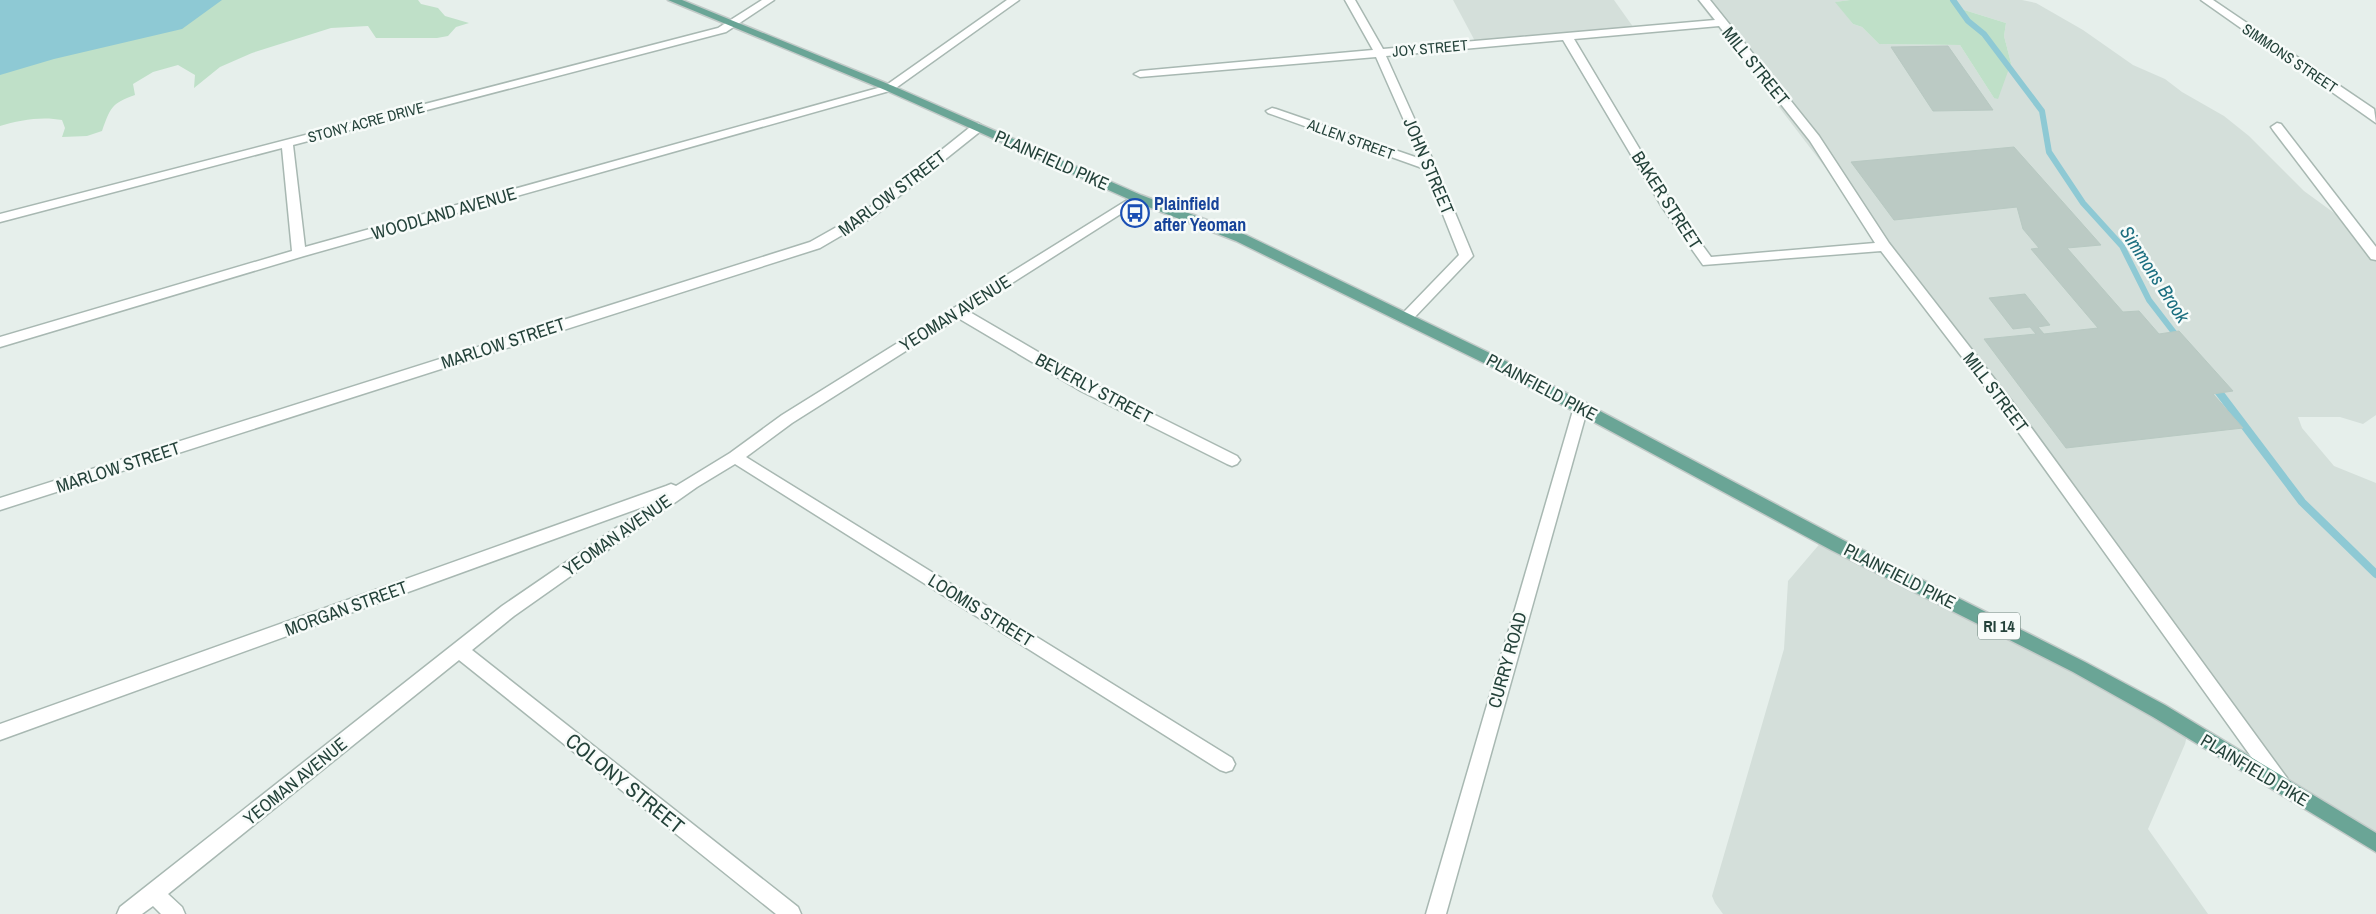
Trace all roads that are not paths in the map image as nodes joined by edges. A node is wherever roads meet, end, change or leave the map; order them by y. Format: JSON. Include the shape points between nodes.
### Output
{"nodes":[{"id":1,"x":673,"y":0,"type":"edge"},
{"id":2,"x":769,"y":0,"type":"edge"},
{"id":3,"x":1014,"y":0,"type":"edge"},
{"id":4,"x":1350,"y":0,"type":"edge"},
{"id":5,"x":1704,"y":0,"type":"edge"},
{"id":6,"x":2206,"y":0,"type":"edge"},
{"id":7,"x":1721,"y":23,"type":"junction"},
{"id":8,"x":732,"y":24,"type":"junction"},
{"id":9,"x":1567,"y":37,"type":"junction"},
{"id":10,"x":1379,"y":52,"type":"junction"},
{"id":11,"x":1140,"y":74,"type":"dead end"},
{"id":12,"x":888,"y":88,"type":"junction"},
{"id":13,"x":1272,"y":111,"type":"dead end"},
{"id":14,"x":2374,"y":114,"type":"edge"},
{"id":15,"x":978,"y":127,"type":"junction"},
{"id":16,"x":2277,"y":127,"type":"dead end"},
{"id":17,"x":286,"y":142,"type":"junction"},
{"id":18,"x":1430,"y":167,"type":"junction"},
{"id":19,"x":1136,"y":198,"type":"junction"},
{"id":20,"x":0,"y":218,"type":"edge"},
{"id":21,"x":1884,"y":246,"type":"junction"},
{"id":22,"x":299,"y":253,"type":"junction"},
{"id":23,"x":2376,"y":256,"type":"edge"},
{"id":24,"x":958,"y":312,"type":"junction"},
{"id":25,"x":1406,"y":318,"type":"junction"},
{"id":26,"x":0,"y":342,"type":"edge"},
{"id":27,"x":1581,"y":407,"type":"junction"},
{"id":28,"x":735,"y":457,"type":"junction"},
{"id":29,"x":1232,"y":460,"type":"dead end"},
{"id":30,"x":692,"y":483,"type":"junction"},
{"id":31,"x":0,"y":504,"type":"edge"},
{"id":32,"x":460,"y":650,"type":"junction"},
{"id":33,"x":0,"y":732,"type":"edge"},
{"id":34,"x":1226,"y":764,"type":"dead end"},
{"id":35,"x":2283,"y":788,"type":"junction"},
{"id":36,"x":2376,"y":843,"type":"edge"},
{"id":37,"x":154,"y":894,"type":"junction"},
{"id":38,"x":127,"y":914,"type":"edge"},
{"id":39,"x":175,"y":914,"type":"edge"},
{"id":40,"x":791,"y":914,"type":"edge"},
{"id":41,"x":1436,"y":914,"type":"edge"}],
"edges":[{"from":1,"to":8,"type":"main road","name":"PLAINFIELD PIKE","number":"RI 14"},
{"from":2,"to":8,"type":"street","name":"STONY ACRE DRIVE"},
{"from":3,"to":12,"type":"street","name":"WOODLAND AVENUE"},
{"from":4,"to":10,"type":"street","name":"JOHN STREET"},
{"from":5,"to":7,"type":"street","name":"MILL STREET"},
{"from":6,"to":14,"type":"street","name":"SIMMONS STREET"},
{"from":7,"to":9,"type":"street","name":"JOY STREET"},
{"from":7,"to":21,"type":"street","name":"MILL STREET","via":[[1816,139]]},
{"from":8,"to":12,"type":"main road","name":"PLAINFIELD PIKE","number":"RI 14"},
{"from":8,"to":17,"type":"street","name":"STONY ACRE DRIVE","via":[[722,30]]},
{"from":9,"to":10,"type":"street","name":"JOY STREET"},
{"from":9,"to":21,"type":"street","name":"BAKER STREET","via":[[1668,206],[1708,262]]},
{"from":10,"to":11,"type":"street","name":"JOY STREET"},
{"from":10,"to":18,"type":"street","name":"JOHN STREET"},
{"from":12,"to":15,"type":"main road","name":"PLAINFIELD PIKE","number":"RI 14"},
{"from":12,"to":22,"type":"street","name":"WOODLAND AVENUE"},
{"from":13,"to":18,"type":"street","name":"ALLEN STREET"},
{"from":15,"to":19,"type":"main road","name":"PLAINFIELD PIKE","number":"RI 14"},
{"from":15,"to":31,"type":"street","name":"MARLOW STREET","via":[[868,214],[815,245]]},
{"from":16,"to":23,"type":"street"},
{"from":17,"to":20,"type":"street","name":"STONY ACRE DRIVE"},
{"from":17,"to":22,"type":"street"},
{"from":18,"to":25,"type":"street","name":"JOHN STREET","via":[[1466,256]]},
{"from":19,"to":24,"type":"street","name":"YEOMAN AVENUE"},
{"from":19,"to":25,"type":"main road","name":"PLAINFIELD PIKE","number":"RI 14","via":[[1241,238]]},
{"from":21,"to":35,"type":"street","name":"MILL STREET","via":[[2009,408]]},
{"from":22,"to":26,"type":"street","name":"WOODLAND AVENUE"},
{"from":24,"to":28,"type":"street","name":"YEOMAN AVENUE","via":[[787,419]]},
{"from":24,"to":29,"type":"street","name":"BEVERLY STREET","via":[[1086,386]]},
{"from":25,"to":27,"type":"main road","name":"PLAINFIELD PIKE","number":"RI 14"},
{"from":27,"to":35,"type":"main road","name":"PLAINFIELD PIKE","number":"RI 14","via":[[1837,544],[2079,667],[2159,711]]},
{"from":27,"to":41,"type":"street","name":"CURRY ROAD"},
{"from":28,"to":30,"type":"street","name":"YEOMAN AVENUE"},
{"from":28,"to":34,"type":"street","name":"LOOMIS STREET"},
{"from":30,"to":32,"type":"street","name":"YEOMAN AVENUE","via":[[508,611]]},
{"from":30,"to":33,"type":"street","name":"MORGAN STREET"},
{"from":32,"to":37,"type":"street","name":"YEOMAN AVENUE"},
{"from":32,"to":40,"type":"street","name":"COLONY STREET"},
{"from":35,"to":36,"type":"main road","name":"PLAINFIELD PIKE","number":"RI 14"},
{"from":37,"to":38,"type":"street","name":"YEOMAN AVENUE"},
{"from":37,"to":39,"type":"street"}]}
